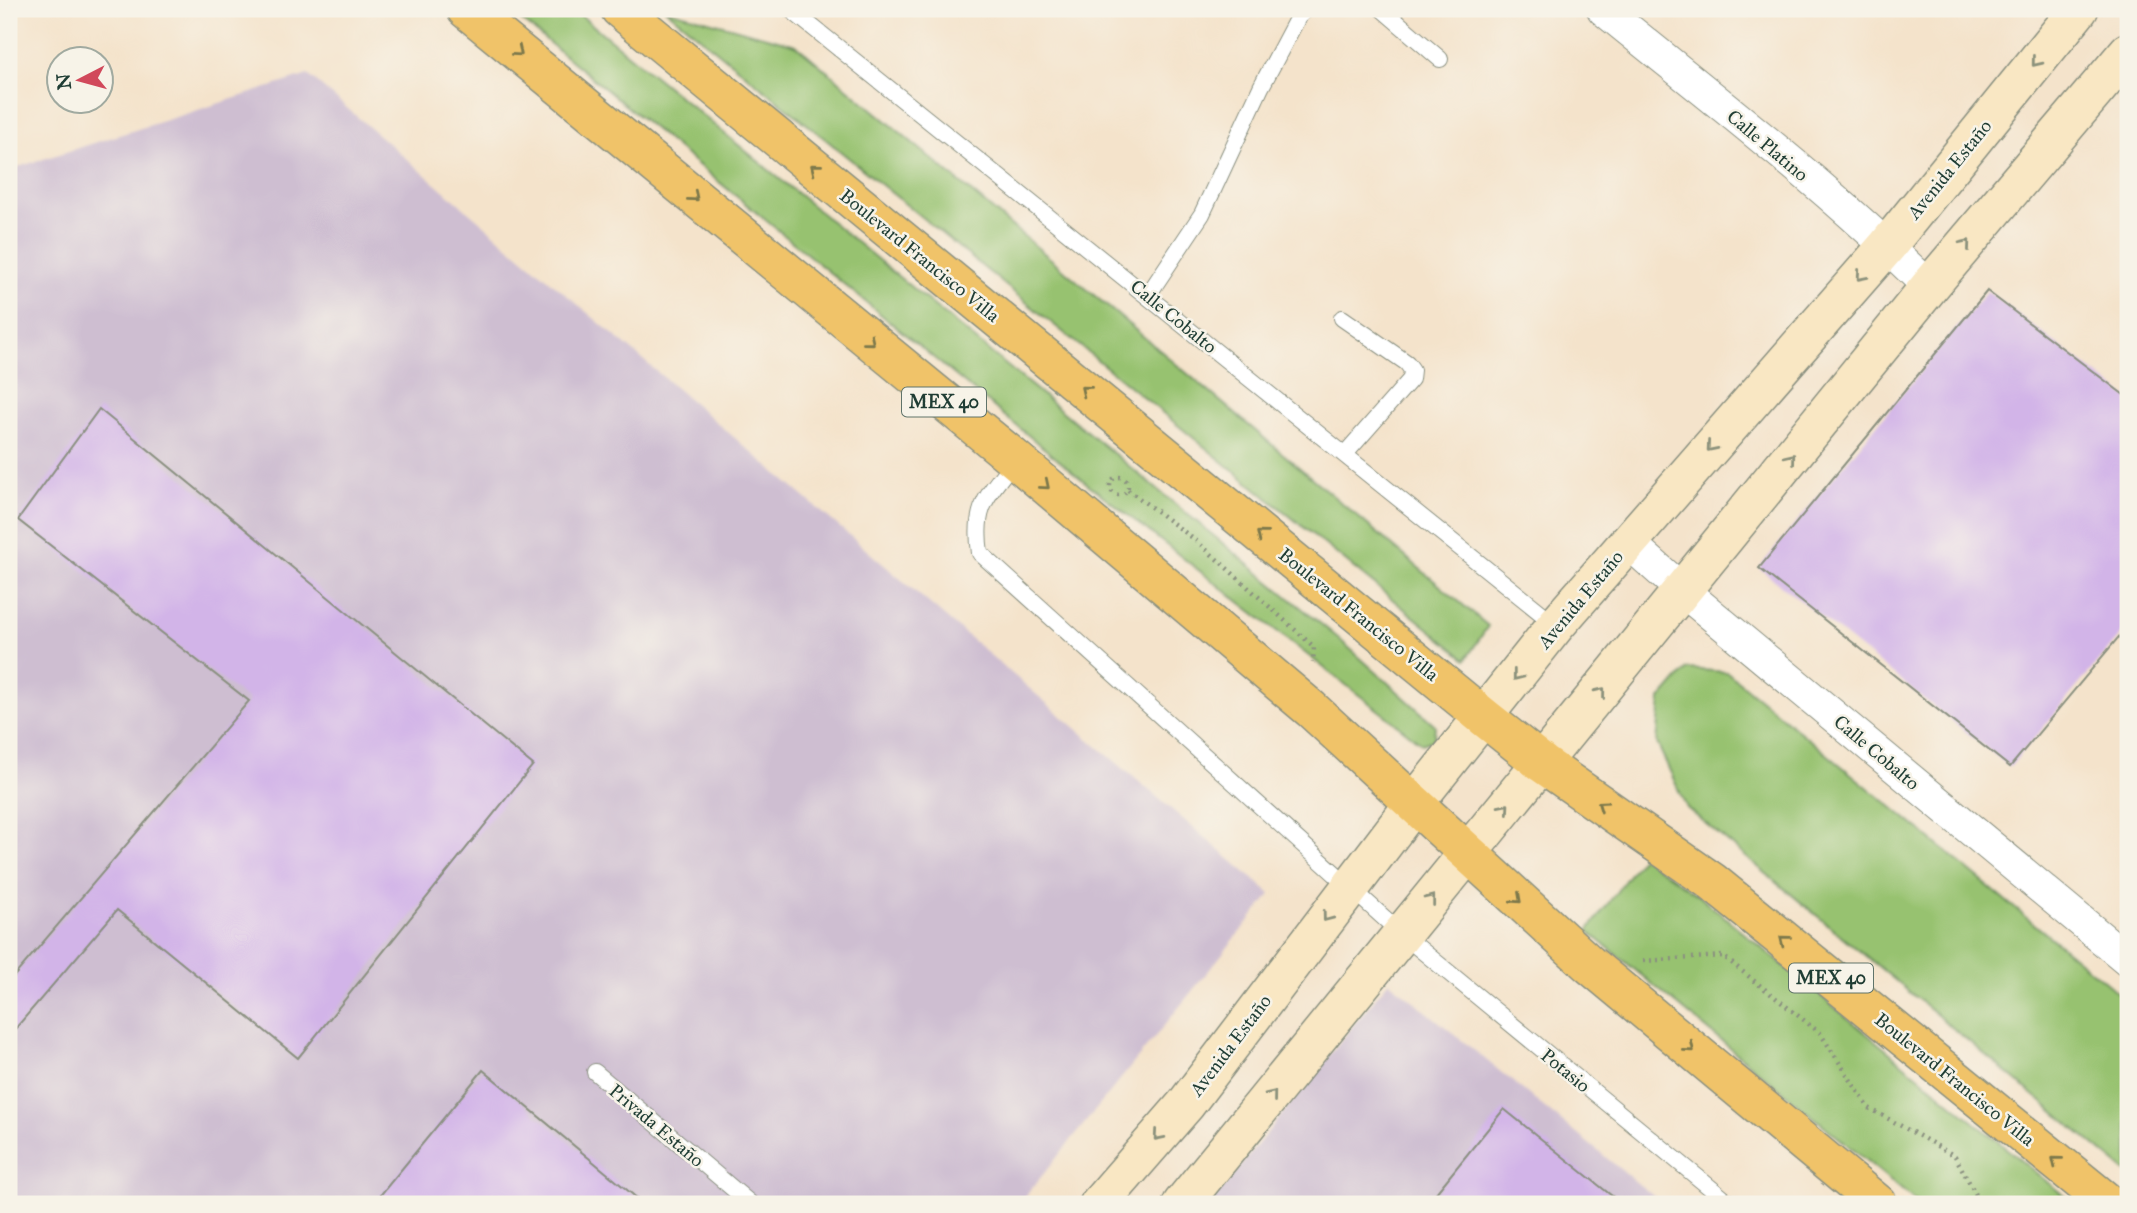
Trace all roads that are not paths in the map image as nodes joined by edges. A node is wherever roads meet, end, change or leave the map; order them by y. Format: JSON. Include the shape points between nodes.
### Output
{"nodes":[{"id":1,"x":466,"y":9,"type":"edge"},
{"id":2,"x":620,"y":9,"type":"edge"},
{"id":3,"x":790,"y":9,"type":"edge"},
{"id":4,"x":1306,"y":9,"type":"edge"},
{"id":5,"x":1382,"y":9,"type":"edge"},
{"id":6,"x":1603,"y":9,"type":"edge"},
{"id":7,"x":2079,"y":9,"type":"edge"},
{"id":8,"x":2128,"y":52,"type":"edge"},
{"id":9,"x":1440,"y":59,"type":"dead end"},
{"id":10,"x":1887,"y":246,"type":"junction"},
{"id":11,"x":1929,"y":288,"type":"junction"},
{"id":12,"x":1147,"y":295,"type":"junction"},
{"id":13,"x":1342,"y":318,"type":"dead end"},
{"id":14,"x":1345,"y":454,"type":"junction"},
{"id":15,"x":1015,"y":459,"type":"junction"},
{"id":16,"x":1628,"y":542,"type":"junction"},
{"id":17,"x":1683,"y":591,"type":"junction"},
{"id":18,"x":1556,"y":625,"type":"junction"},
{"id":19,"x":1485,"y":718,"type":"junction"},
{"id":20,"x":1543,"y":764,"type":"junction"},
{"id":21,"x":1413,"y":805,"type":"junction"},
{"id":22,"x":1467,"y":853,"type":"junction"},
{"id":23,"x":1349,"y":888,"type":"junction"},
{"id":24,"x":1403,"y":935,"type":"junction"},
{"id":25,"x":2128,"y":960,"type":"edge"},
{"id":26,"x":595,"y":1072,"type":"dead end"},
{"id":27,"x":1186,"y":1104,"type":"junction"},
{"id":28,"x":1234,"y":1142,"type":"junction"},
{"id":29,"x":751,"y":1204,"type":"edge"},
{"id":30,"x":1098,"y":1204,"type":"edge"},
{"id":31,"x":1182,"y":1204,"type":"edge"},
{"id":32,"x":1730,"y":1204,"type":"edge"},
{"id":33,"x":1878,"y":1204,"type":"edge"},
{"id":34,"x":2109,"y":1204,"type":"edge"}],
"edges":[{"from":1,"to":15,"type":"main road","number":"MEX 40","one_way":true},
{"from":19,"to":2,"type":"main road","name":"Boulevard Francisco Villa","number":"MEX 40","one_way":true},
{"from":3,"to":12,"type":"lane","name":"Calle Cobalto"},
{"from":4,"to":12,"type":"lane","via":[[1261,87],[1202,214]]},
{"from":5,"to":9,"type":"lane"},
{"from":6,"to":10,"type":"street","name":"Calle Platino"},
{"from":7,"to":10,"type":"main road","name":"Avenida Estaño","one_way":true},
{"from":11,"to":8,"type":"main road","one_way":true},
{"from":10,"to":11,"type":"street","name":"Calle Platino"},
{"from":10,"to":16,"type":"main road","name":"Avenida Estaño","one_way":true},
{"from":17,"to":11,"type":"main road","one_way":true},
{"from":12,"to":14,"type":"lane","name":"Calle Cobalto"},
{"from":13,"to":14,"type":"lane","via":[[1412,370],[1411,379]]},
{"from":14,"to":18,"type":"lane","name":"Calle Cobalto"},
{"from":15,"to":21,"type":"main road","number":"MEX 40","one_way":true,"via":[[1311,709]]},
{"from":15,"to":23,"type":"lane","name":"Potasio","via":[[980,506],[976,528],[980,553]]},
{"from":16,"to":17,"type":"street","name":"Calle Cobalto"},
{"from":16,"to":18,"type":"main road","name":"Avenida Estaño"},
{"from":20,"to":17,"type":"main road","one_way":true},
{"from":17,"to":25,"type":"street","name":"Calle Cobalto"},
{"from":18,"to":19,"type":"main road","name":"Avenida Estaño","one_way":true},
{"from":19,"to":20,"type":"main road","name":"Boulevard Francisco Villa","number":"MEX 40"},
{"from":19,"to":21,"type":"main road","name":"Avenida Estaño"},
{"from":22,"to":20,"type":"main road","one_way":true},
{"from":34,"to":20,"type":"main road","name":"Boulevard Francisco Villa","number":"MEX 40","one_way":true,"via":[[1711,881]]},
{"from":21,"to":22,"type":"main road","number":"MEX 40"},
{"from":21,"to":23,"type":"main road","name":"Avenida Estaño"},
{"from":24,"to":22,"type":"main road","one_way":true},
{"from":22,"to":33,"type":"main road","number":"MEX 40","one_way":true,"via":[[1589,964]]},
{"from":23,"to":24,"type":"lane","name":"Potasio"},
{"from":23,"to":27,"type":"main road","name":"Avenida Estaño","one_way":true},
{"from":28,"to":24,"type":"main road","one_way":true},
{"from":24,"to":32,"type":"lane","name":"Potasio"},
{"from":26,"to":29,"type":"lane","name":"Privada Estaño"},
{"from":27,"to":28,"type":"main road"},
{"from":27,"to":30,"type":"main road","name":"Avenida Estaño","one_way":true},
{"from":28,"to":31,"type":"main road"}]}
